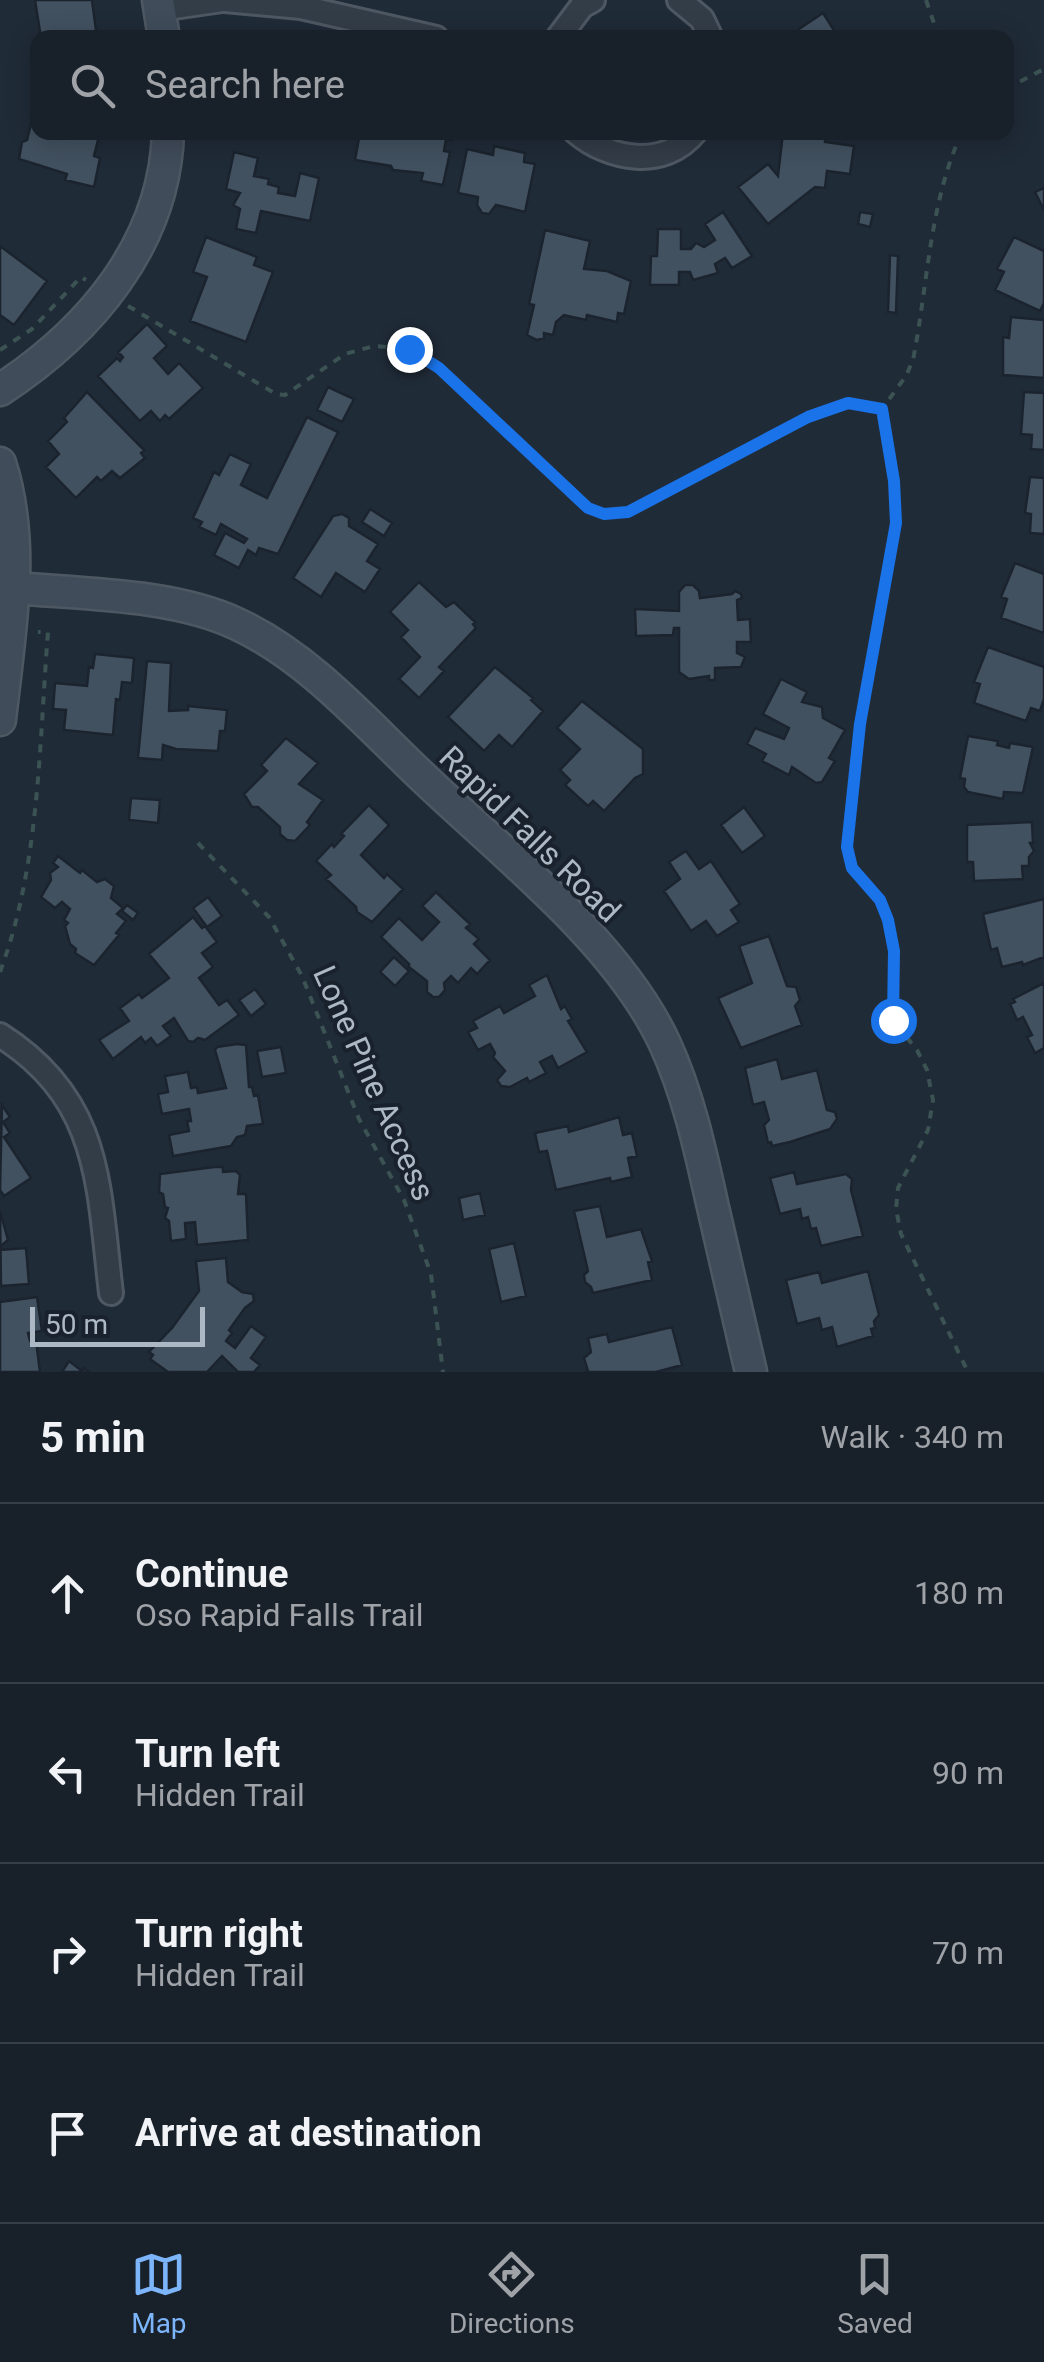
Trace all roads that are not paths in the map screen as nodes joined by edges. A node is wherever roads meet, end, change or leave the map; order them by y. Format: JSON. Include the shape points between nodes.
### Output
{"nodes":[{"id":1,"x":223,"y":0,"type":"edge"},
{"id":2,"x":593,"y":0,"type":"edge"},
{"id":3,"x":679,"y":0,"type":"edge"},
{"id":4,"x":160,"y":16,"type":"edge"},
{"id":5,"x":401,"y":30,"type":"edge"},
{"id":6,"x":564,"y":30,"type":"edge"},
{"id":7,"x":708,"y":30,"type":"edge"},
{"id":8,"x":167,"y":140,"type":"edge"},
{"id":9,"x":585,"y":140,"type":"edge"},
{"id":10,"x":689,"y":140,"type":"edge"},
{"id":11,"x":0,"y":390,"type":"edge"},
{"id":12,"x":0,"y":463,"type":"edge"},
{"id":13,"x":14,"y":588,"type":"junction"},
{"id":14,"x":0,"y":720,"type":"edge"},
{"id":15,"x":0,"y":1035,"type":"edge"},
{"id":16,"x":111,"y":1293,"type":"dead end"},
{"id":17,"x":751,"y":1372,"type":"edge"}],
"edges":[{"from":1,"to":4,"type":"street"},
{"from":1,"to":5,"type":"street","via":[[301,7]]},
{"from":2,"to":6,"type":"street"},
{"from":3,"to":7,"type":"street"},
{"from":8,"to":11,"type":"street","via":[[153,206],[122,274],[72,336]]},
{"from":9,"to":10,"type":"street","via":[[626,158],[660,155]]},
{"from":12,"to":13,"type":"street","via":[[12,508]]},
{"from":13,"to":14,"type":"street"},
{"from":13,"to":17,"type":"street","name":"Rapid Falls Road","via":[[186,607],[271,642],[580,928],[648,1011],[680,1078]]},
{"from":15,"to":16,"type":"street","via":[[46,1070],[85,1133],[97,1175]]}]}
